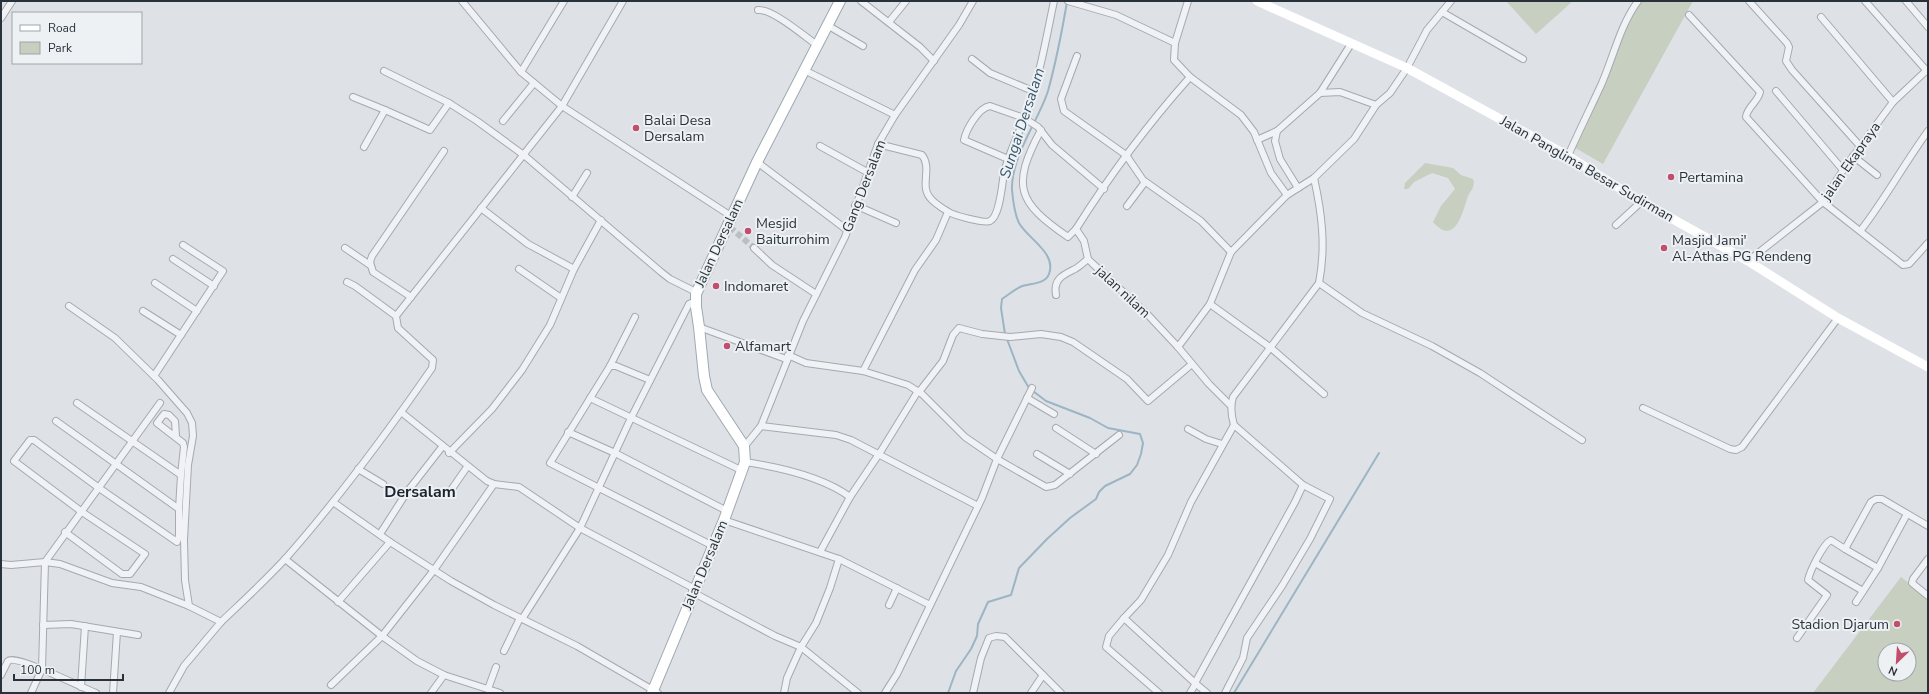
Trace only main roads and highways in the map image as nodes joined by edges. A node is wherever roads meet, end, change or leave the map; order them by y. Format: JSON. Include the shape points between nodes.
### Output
{"nodes":[{"id":1,"x":840,"y":1,"type":"edge"},
{"id":2,"x":1257,"y":1,"type":"edge"},
{"id":3,"x":1928,"y":367,"type":"edge"},
{"id":4,"x":654,"y":692,"type":"edge"}],
"edges":[{"from":1,"to":4,"type":"main road","name":"Jalan Dersalam","via":[[757,162],[696,297],[707,390],[744,447],[744,466]]},
{"from":2,"to":3,"type":"main road","name":"Jalan Panglima Besar Sudirman","via":[[1406,68],[1568,156],[1641,202],[1748,261],[1838,318]]}]}
